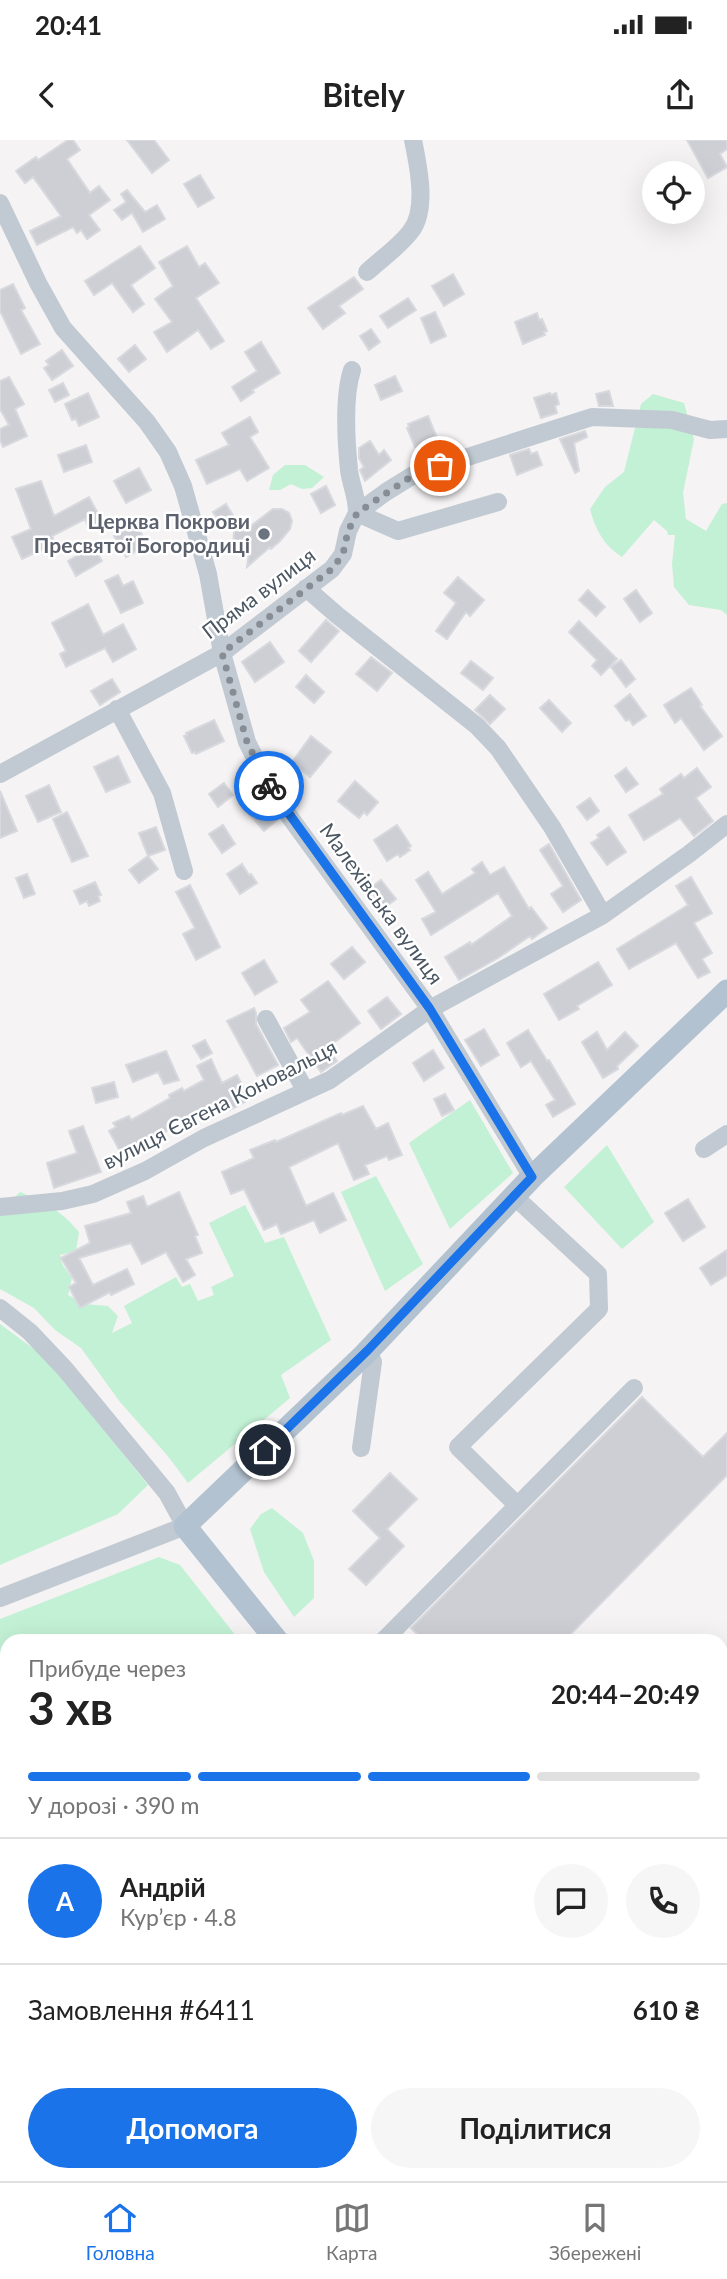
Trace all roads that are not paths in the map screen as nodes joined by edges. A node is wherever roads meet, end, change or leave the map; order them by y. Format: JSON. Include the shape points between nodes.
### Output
{"nodes":[{"id":1,"x":413,"y":140,"type":"edge"},
{"id":2,"x":0,"y":203,"type":"edge"},
{"id":3,"x":367,"y":272,"type":"dead end"},
{"id":4,"x":352,"y":370,"type":"dead end"},
{"id":5,"x":727,"y":429,"type":"edge"},
{"id":6,"x":498,"y":502,"type":"dead end"},
{"id":7,"x":357,"y":513,"type":"junction"},
{"id":8,"x":306,"y":587,"type":"junction"},
{"id":9,"x":222,"y":653,"type":"junction"},
{"id":10,"x":117,"y":709,"type":"junction"},
{"id":11,"x":0,"y":774,"type":"edge"},
{"id":12,"x":727,"y":824,"type":"edge"},
{"id":13,"x":184,"y":871,"type":"dead end"},
{"id":14,"x":603,"y":915,"type":"junction"},
{"id":15,"x":727,"y":991,"type":"edge"},
{"id":16,"x":430,"y":1009,"type":"junction"},
{"id":17,"x":266,"y":1019,"type":"dead end"},
{"id":18,"x":305,"y":1090,"type":"junction"},
{"id":19,"x":727,"y":1134,"type":"edge"},
{"id":20,"x":704,"y":1149,"type":"dead end"},
{"id":21,"x":532,"y":1177,"type":"junction"},
{"id":22,"x":514,"y":1196,"type":"junction"},
{"id":23,"x":0,"y":1207,"type":"edge"},
{"id":24,"x":0,"y":1308,"type":"edge"},
{"id":25,"x":368,"y":1350,"type":"junction"},
{"id":26,"x":634,"y":1388,"type":"dead end"},
{"id":27,"x":361,"y":1448,"type":"dead end"},
{"id":28,"x":517,"y":1505,"type":"junction"},
{"id":29,"x":185,"y":1526,"type":"junction"},
{"id":30,"x":0,"y":1598,"type":"edge"},
{"id":31,"x":272,"y":1634,"type":"edge"},
{"id":32,"x":390,"y":1634,"type":"edge"}],
"edges":[{"from":1,"to":3,"type":"street","via":[[420,215],[411,231]]},
{"from":2,"to":9,"type":"street","name":"Малехівська вулиця","via":[[63,328],[168,452],[183,486],[208,574]]},
{"from":4,"to":7,"type":"street","via":[[346,387],[349,472]]},
{"from":5,"to":7,"type":"street","via":[[710,430],[672,420],[592,417],[415,474]]},
{"from":6,"to":7,"type":"street","via":[[398,531]]},
{"from":7,"to":8,"type":"street","name":"Пряма вулиця","via":[[343,554],[332,569]]},
{"from":8,"to":9,"type":"street","name":"Пряма вулиця"},
{"from":8,"to":14,"type":"street","via":[[498,748],[552,827]]},
{"from":9,"to":10,"type":"street","name":"Пряма вулиця"},
{"from":9,"to":16,"type":"street","name":"Малехівська вулиця","via":[[247,742],[273,794]]},
{"from":10,"to":11,"type":"street","name":"Пряма вулиця"},
{"from":10,"to":13,"type":"street","via":[[162,793]]},
{"from":12,"to":14,"type":"street","name":"вулиця Євгена Коновальця"},
{"from":14,"to":16,"type":"street","name":"вулиця Євгена Коновальця"},
{"from":15,"to":21,"type":"main road"},
{"from":16,"to":18,"type":"street","name":"вулиця Євгена Коновальця","via":[[330,1080]]},
{"from":16,"to":21,"type":"street","name":"Малехівська вулиця"},
{"from":17,"to":18,"type":"street"},
{"from":18,"to":23,"type":"street","name":"вулиця Євгена Коновальця","via":[[93,1194]]},
{"from":19,"to":20,"type":"street"},
{"from":21,"to":22,"type":"main road"},
{"from":22,"to":25,"type":"main road"},
{"from":22,"to":28,"type":"street","via":[[598,1274],[599,1309],[458,1447]]},
{"from":24,"to":29,"type":"street","via":[[30,1332],[73,1379],[167,1493]]},
{"from":25,"to":27,"type":"street","via":[[373,1362]]},
{"from":25,"to":29,"type":"main road"},
{"from":26,"to":28,"type":"street"},
{"from":28,"to":32,"type":"street"},
{"from":29,"to":30,"type":"street"},
{"from":29,"to":31,"type":"main road"}]}
